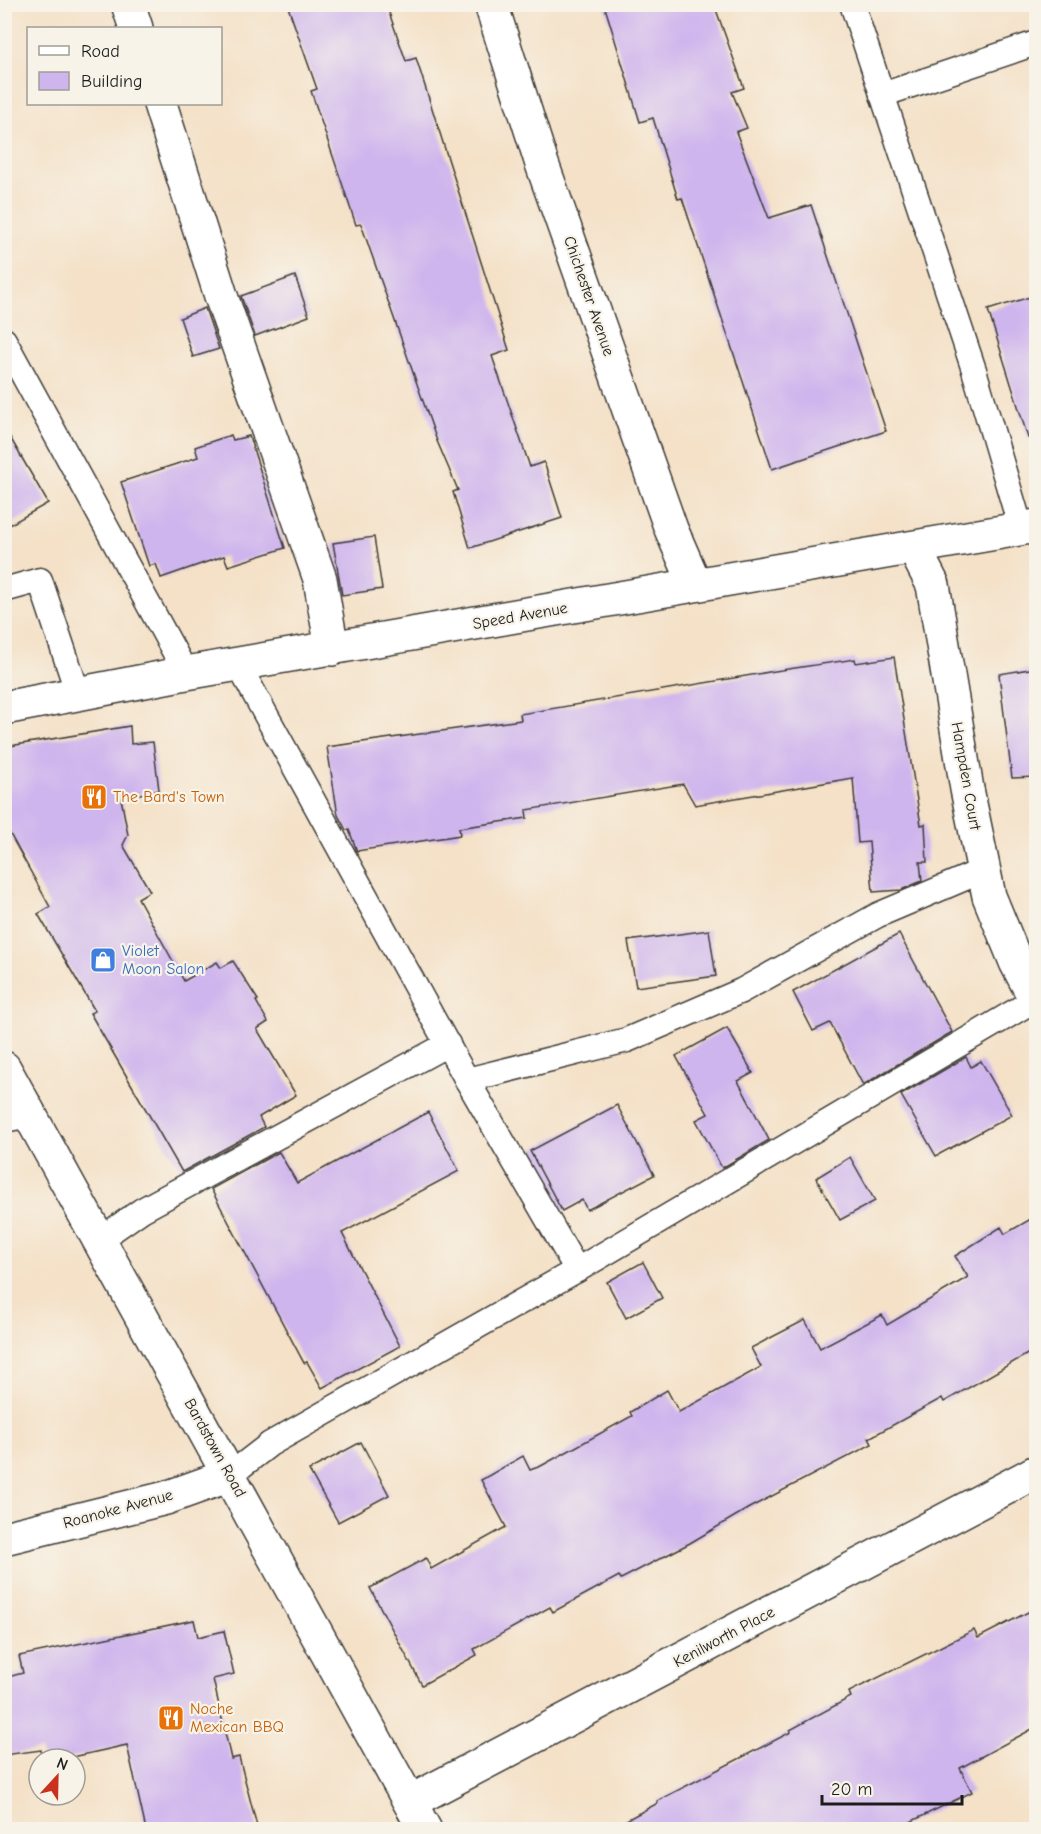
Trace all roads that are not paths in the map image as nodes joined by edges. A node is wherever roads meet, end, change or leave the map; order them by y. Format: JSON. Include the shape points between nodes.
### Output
{"nodes":[{"id":1,"x":128,"y":4,"type":"edge"},
{"id":2,"x":491,"y":4,"type":"edge"},
{"id":3,"x":852,"y":4,"type":"edge"},
{"id":4,"x":136,"y":27,"type":"edge"},
{"id":5,"x":1036,"y":43,"type":"edge"},
{"id":6,"x":882,"y":95,"type":"junction"},
{"id":7,"x":160,"y":105,"type":"edge"},
{"id":8,"x":4,"y":340,"type":"edge"},
{"id":9,"x":1029,"y":528,"type":"edge"},
{"id":10,"x":914,"y":548,"type":"junction"},
{"id":11,"x":695,"y":584,"type":"junction"},
{"id":12,"x":4,"y":590,"type":"edge"},
{"id":13,"x":332,"y":649,"type":"junction"},
{"id":14,"x":239,"y":666,"type":"junction"},
{"id":15,"x":186,"y":673,"type":"junction"},
{"id":16,"x":78,"y":693,"type":"junction"},
{"id":17,"x":4,"y":708,"type":"edge"},
{"id":18,"x":984,"y":870,"type":"junction"},
{"id":19,"x":1036,"y":1000,"type":"edge"},
{"id":20,"x":447,"y":1044,"type":"junction"},
{"id":21,"x":4,"y":1068,"type":"edge"},
{"id":22,"x":467,"y":1080,"type":"junction"},
{"id":23,"x":17,"y":1117,"type":"edge"},
{"id":24,"x":99,"y":1240,"type":"junction"},
{"id":25,"x":577,"y":1270,"type":"junction"},
{"id":26,"x":1036,"y":1472,"type":"edge"},
{"id":27,"x":230,"y":1475,"type":"junction"},
{"id":28,"x":4,"y":1538,"type":"edge"},
{"id":29,"x":417,"y":1816,"type":"edge"}],
"edges":[{"from":1,"to":4,"type":"street"},
{"from":2,"to":11,"type":"street","name":"Chichester Avenue","via":[[541,161],[635,429]]},
{"from":3,"to":6,"type":"lane"},
{"from":5,"to":6,"type":"lane"},
{"from":6,"to":9,"type":"lane"},
{"from":7,"to":13,"type":"street","via":[[222,299],[320,579]]},
{"from":8,"to":15,"type":"lane"},
{"from":9,"to":10,"type":"street","name":"Speed Avenue"},
{"from":10,"to":11,"type":"street","name":"Speed Avenue"},
{"from":10,"to":18,"type":"street","name":"Hampden Court","via":[[933,585]]},
{"from":11,"to":13,"type":"street","name":"Speed Avenue"},
{"from":12,"to":16,"type":"lane","via":[[40,580]]},
{"from":13,"to":14,"type":"street","name":"Speed Avenue"},
{"from":14,"to":15,"type":"street","name":"Speed Avenue"},
{"from":14,"to":20,"type":"lane"},
{"from":15,"to":16,"type":"street","name":"Speed Avenue"},
{"from":16,"to":17,"type":"street","name":"Speed Avenue"},
{"from":18,"to":19,"type":"street","name":"Hampden Court","via":[[989,896]]},
{"from":18,"to":22,"type":"lane","via":[[878,915],[741,991],[627,1040]]},
{"from":19,"to":25,"type":"lane"},
{"from":20,"to":22,"type":"lane"},
{"from":20,"to":24,"type":"lane","via":[[142,1210]]},
{"from":21,"to":23,"type":"street","name":"Bardstown Road"},
{"from":22,"to":25,"type":"lane"},
{"from":23,"to":24,"type":"street","name":"Bardstown Road"},
{"from":24,"to":27,"type":"street","name":"Bardstown Road"},
{"from":25,"to":27,"type":"lane","via":[[270,1444]]},
{"from":26,"to":29,"type":"street","name":"Kenilworth Place"},
{"from":27,"to":28,"type":"street","name":"Roanoke Avenue","via":[[166,1498]]},
{"from":27,"to":29,"type":"street","name":"Bardstown Road"}]}
